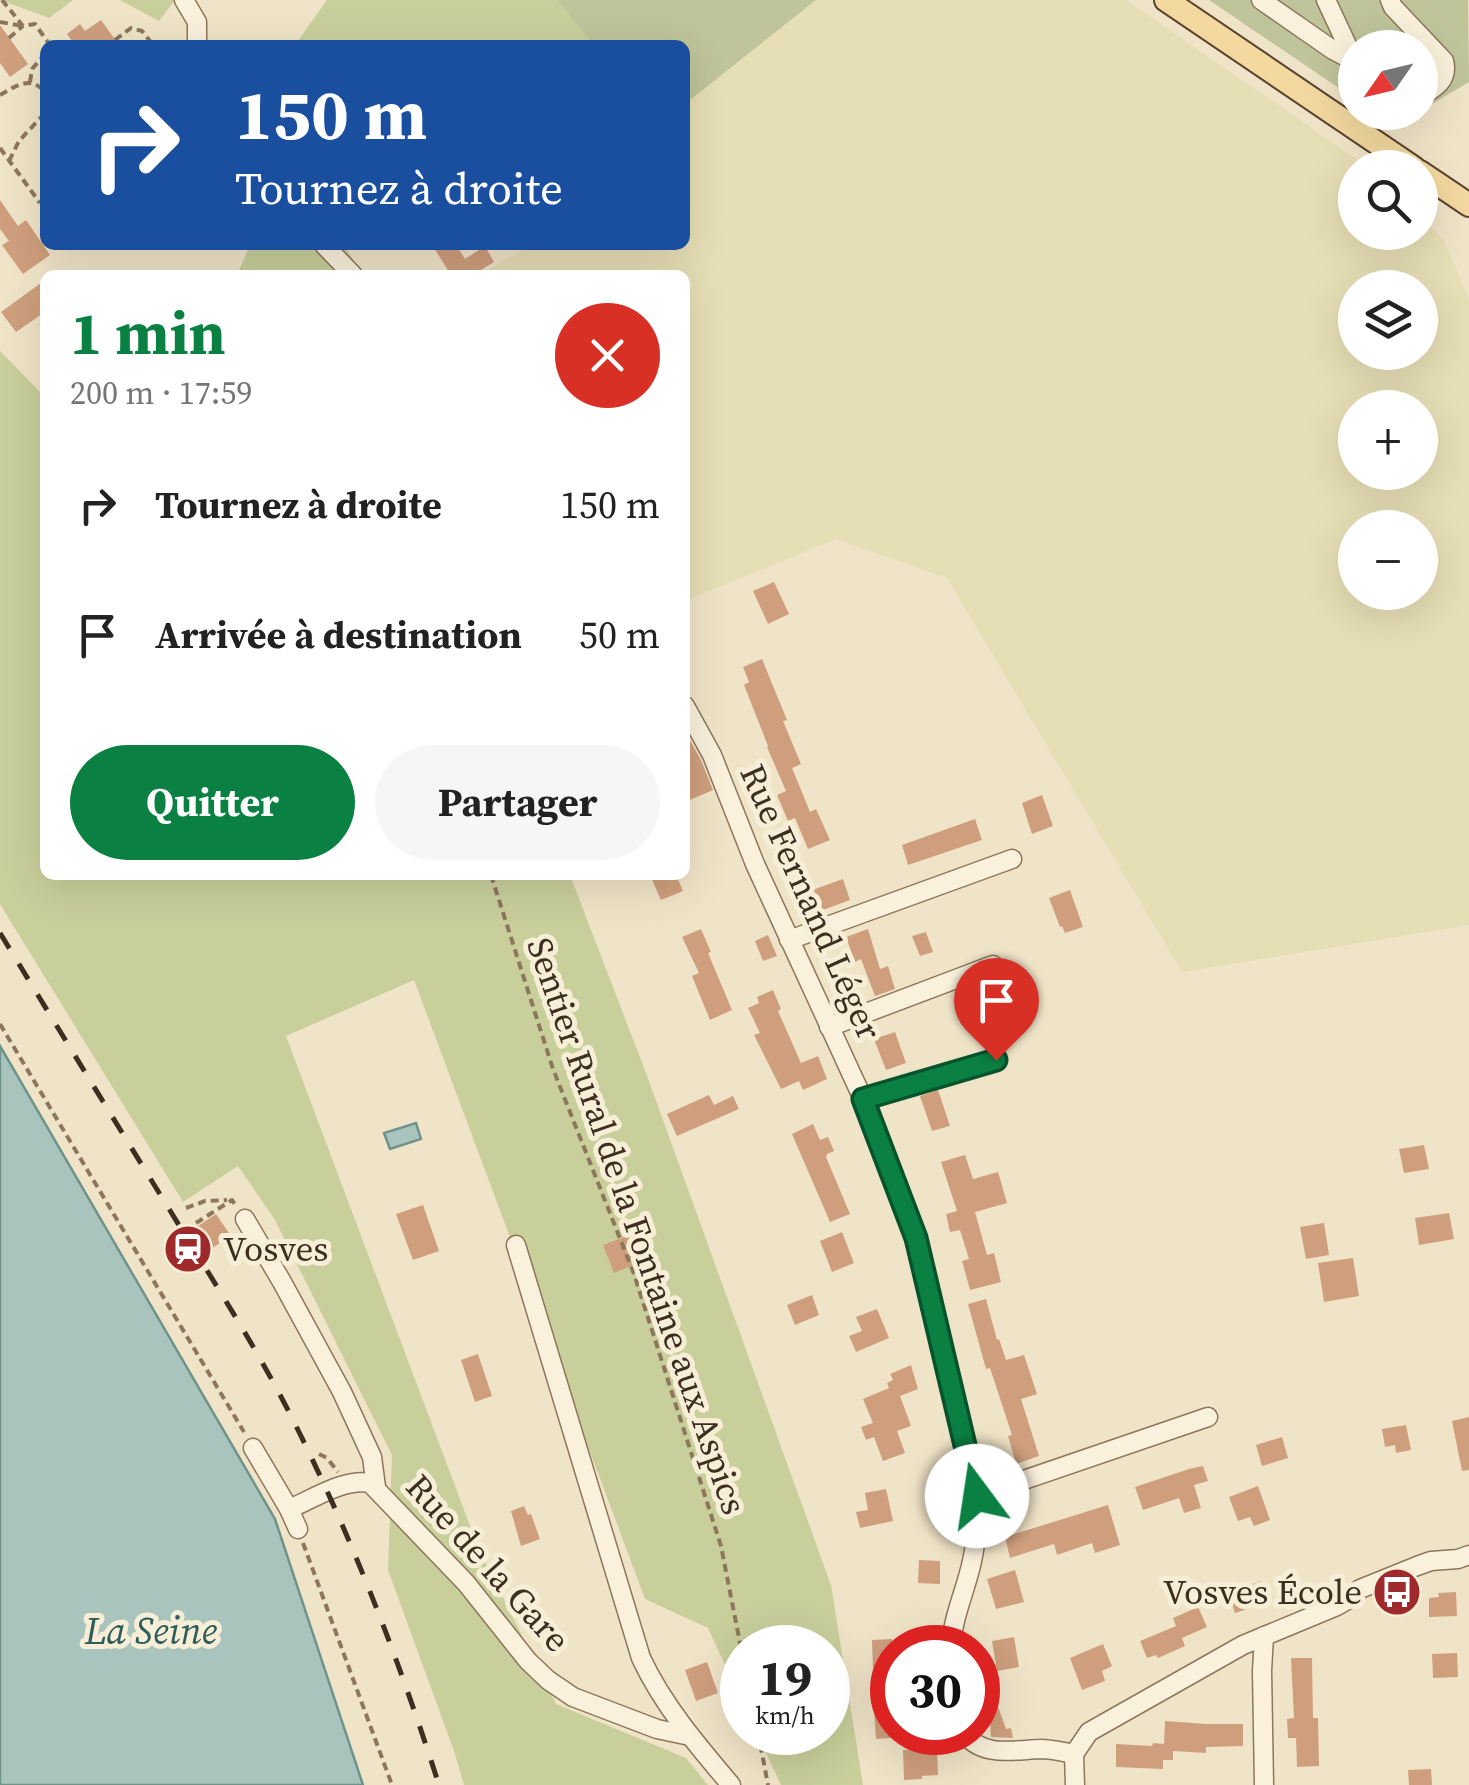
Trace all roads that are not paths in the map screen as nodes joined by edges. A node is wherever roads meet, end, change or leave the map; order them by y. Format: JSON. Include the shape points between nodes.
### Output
{"nodes":[{"id":1,"x":184,"y":0,"type":"edge"},
{"id":2,"x":1166,"y":0,"type":"edge"},
{"id":3,"x":1261,"y":0,"type":"edge"},
{"id":4,"x":1326,"y":0,"type":"edge"},
{"id":5,"x":1390,"y":0,"type":"edge"},
{"id":6,"x":1340,"y":30,"type":"edge"},
{"id":7,"x":1415,"y":30,"type":"edge"},
{"id":8,"x":197,"y":40,"type":"edge"},
{"id":9,"x":1338,"y":53,"type":"edge"},
{"id":10,"x":1438,"y":55,"type":"edge"},
{"id":11,"x":1438,"y":84,"type":"edge"},
{"id":12,"x":1387,"y":150,"type":"edge"},
{"id":13,"x":1438,"y":184,"type":"edge"},
{"id":14,"x":1469,"y":205,"type":"edge"},
{"id":15,"x":329,"y":250,"type":"edge"},
{"id":16,"x":349,"y":270,"type":"edge"},
{"id":17,"x":690,"y":715,"type":"edge"},
{"id":18,"x":1012,"y":860,"type":"dead end"},
{"id":19,"x":789,"y":940,"type":"junction"},
{"id":20,"x":993,"y":965,"type":"dead end"},
{"id":21,"x":829,"y":1027,"type":"junction"},
{"id":22,"x":996,"y":1060,"type":"dead end"},
{"id":23,"x":863,"y":1099,"type":"junction"},
{"id":24,"x":245,"y":1219,"type":"dead end"},
{"id":25,"x":516,"y":1245,"type":"dead end"},
{"id":26,"x":1208,"y":1417,"type":"dead end"},
{"id":27,"x":253,"y":1448,"type":"road end"},
{"id":28,"x":376,"y":1487,"type":"junction"},
{"id":29,"x":977,"y":1496,"type":"junction"},
{"id":30,"x":289,"y":1509,"type":"junction"},
{"id":31,"x":298,"y":1530,"type":"road end"},
{"id":32,"x":1469,"y":1555,"type":"edge"},
{"id":33,"x":954,"y":1625,"type":"edge"},
{"id":34,"x":1264,"y":1636,"type":"junction"},
{"id":35,"x":690,"y":1736,"type":"junction"},
{"id":36,"x":1000,"y":1752,"type":"edge"},
{"id":37,"x":1074,"y":1754,"type":"junction"},
{"id":38,"x":731,"y":1785,"type":"edge"},
{"id":39,"x":1074,"y":1785,"type":"edge"},
{"id":40,"x":1264,"y":1785,"type":"edge"}],
"edges":[{"from":1,"to":8,"type":"street","via":[[197,22]]},
{"from":2,"to":12,"type":"main road"},
{"from":3,"to":9,"type":"street"},
{"from":4,"to":6,"type":"street"},
{"from":5,"to":7,"type":"street"},
{"from":10,"to":11,"type":"street","via":[[1446,70]]},
{"from":13,"to":14,"type":"main road"},
{"from":15,"to":16,"type":"street"},
{"from":17,"to":19,"type":"street","name":"Rue Fernand Léger"},
{"from":18,"to":19,"type":"street"},
{"from":19,"to":21,"type":"street","name":"Rue Fernand Léger"},
{"from":20,"to":21,"type":"street"},
{"from":21,"to":23,"type":"street","name":"Rue Fernand Léger"},
{"from":22,"to":23,"type":"street"},
{"from":23,"to":29,"type":"street","name":"Rue Fernand Léger","via":[[916,1238]]},
{"from":24,"to":28,"type":"street","via":[[342,1392],[372,1457]]},
{"from":25,"to":35,"type":"street","via":[[640,1658]]},
{"from":26,"to":29,"type":"street"},
{"from":27,"to":30,"type":"street"},
{"from":28,"to":30,"type":"street","name":"Rue de la Gare","via":[[364,1481],[345,1485]]},
{"from":28,"to":35,"type":"street","name":"Rue de la Gare","via":[[548,1680],[573,1697]]},
{"from":29,"to":33,"type":"street","name":"Rue Fernand Léger","via":[[972,1560]]},
{"from":30,"to":31,"type":"street"},
{"from":32,"to":34,"type":"street","via":[[1431,1561],[1360,1588],[1337,1606]]},
{"from":34,"to":37,"type":"street","via":[[1089,1732]]},
{"from":34,"to":40,"type":"street"},
{"from":35,"to":38,"type":"street"},
{"from":36,"to":37,"type":"street"},
{"from":37,"to":39,"type":"street"}]}
